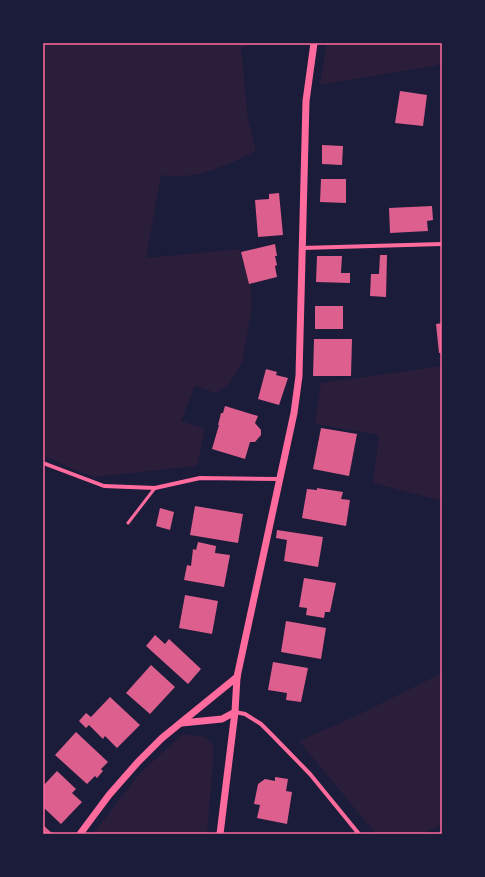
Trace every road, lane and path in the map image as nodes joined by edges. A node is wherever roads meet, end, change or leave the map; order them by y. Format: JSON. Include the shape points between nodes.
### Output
{"nodes":[{"id":1,"x":314,"y":43,"type":"edge"},
{"id":2,"x":442,"y":244,"type":"edge"},
{"id":3,"x":302,"y":248,"type":"junction"},
{"id":4,"x":43,"y":463,"type":"edge"},
{"id":5,"x":279,"y":479,"type":"junction"},
{"id":6,"x":155,"y":488,"type":"junction"},
{"id":7,"x":128,"y":523,"type":"dead end"},
{"id":8,"x":237,"y":677,"type":"junction"},
{"id":9,"x":235,"y":712,"type":"junction"},
{"id":10,"x":182,"y":723,"type":"junction"},
{"id":11,"x":80,"y":834,"type":"edge"},
{"id":12,"x":220,"y":834,"type":"edge"},
{"id":13,"x":359,"y":834,"type":"edge"}],
"edges":[{"from":1,"to":3,"type":"street","via":[[306,101]]},
{"from":2,"to":3,"type":"street"},
{"from":3,"to":5,"type":"street","via":[[299,376],[294,413]]},
{"from":4,"to":6,"type":"street","via":[[104,486]]},
{"from":5,"to":6,"type":"street","via":[[200,478]]},
{"from":5,"to":8,"type":"street"},
{"from":6,"to":7,"type":"lane"},
{"from":8,"to":9,"type":"street"},
{"from":8,"to":10,"type":"street"},
{"from":9,"to":10,"type":"street","via":[[222,719]]},
{"from":9,"to":12,"type":"street"},
{"from":9,"to":13,"type":"street","via":[[245,714],[272,735],[310,774]]},
{"from":10,"to":11,"type":"street","via":[[162,738],[138,762]]}]}
